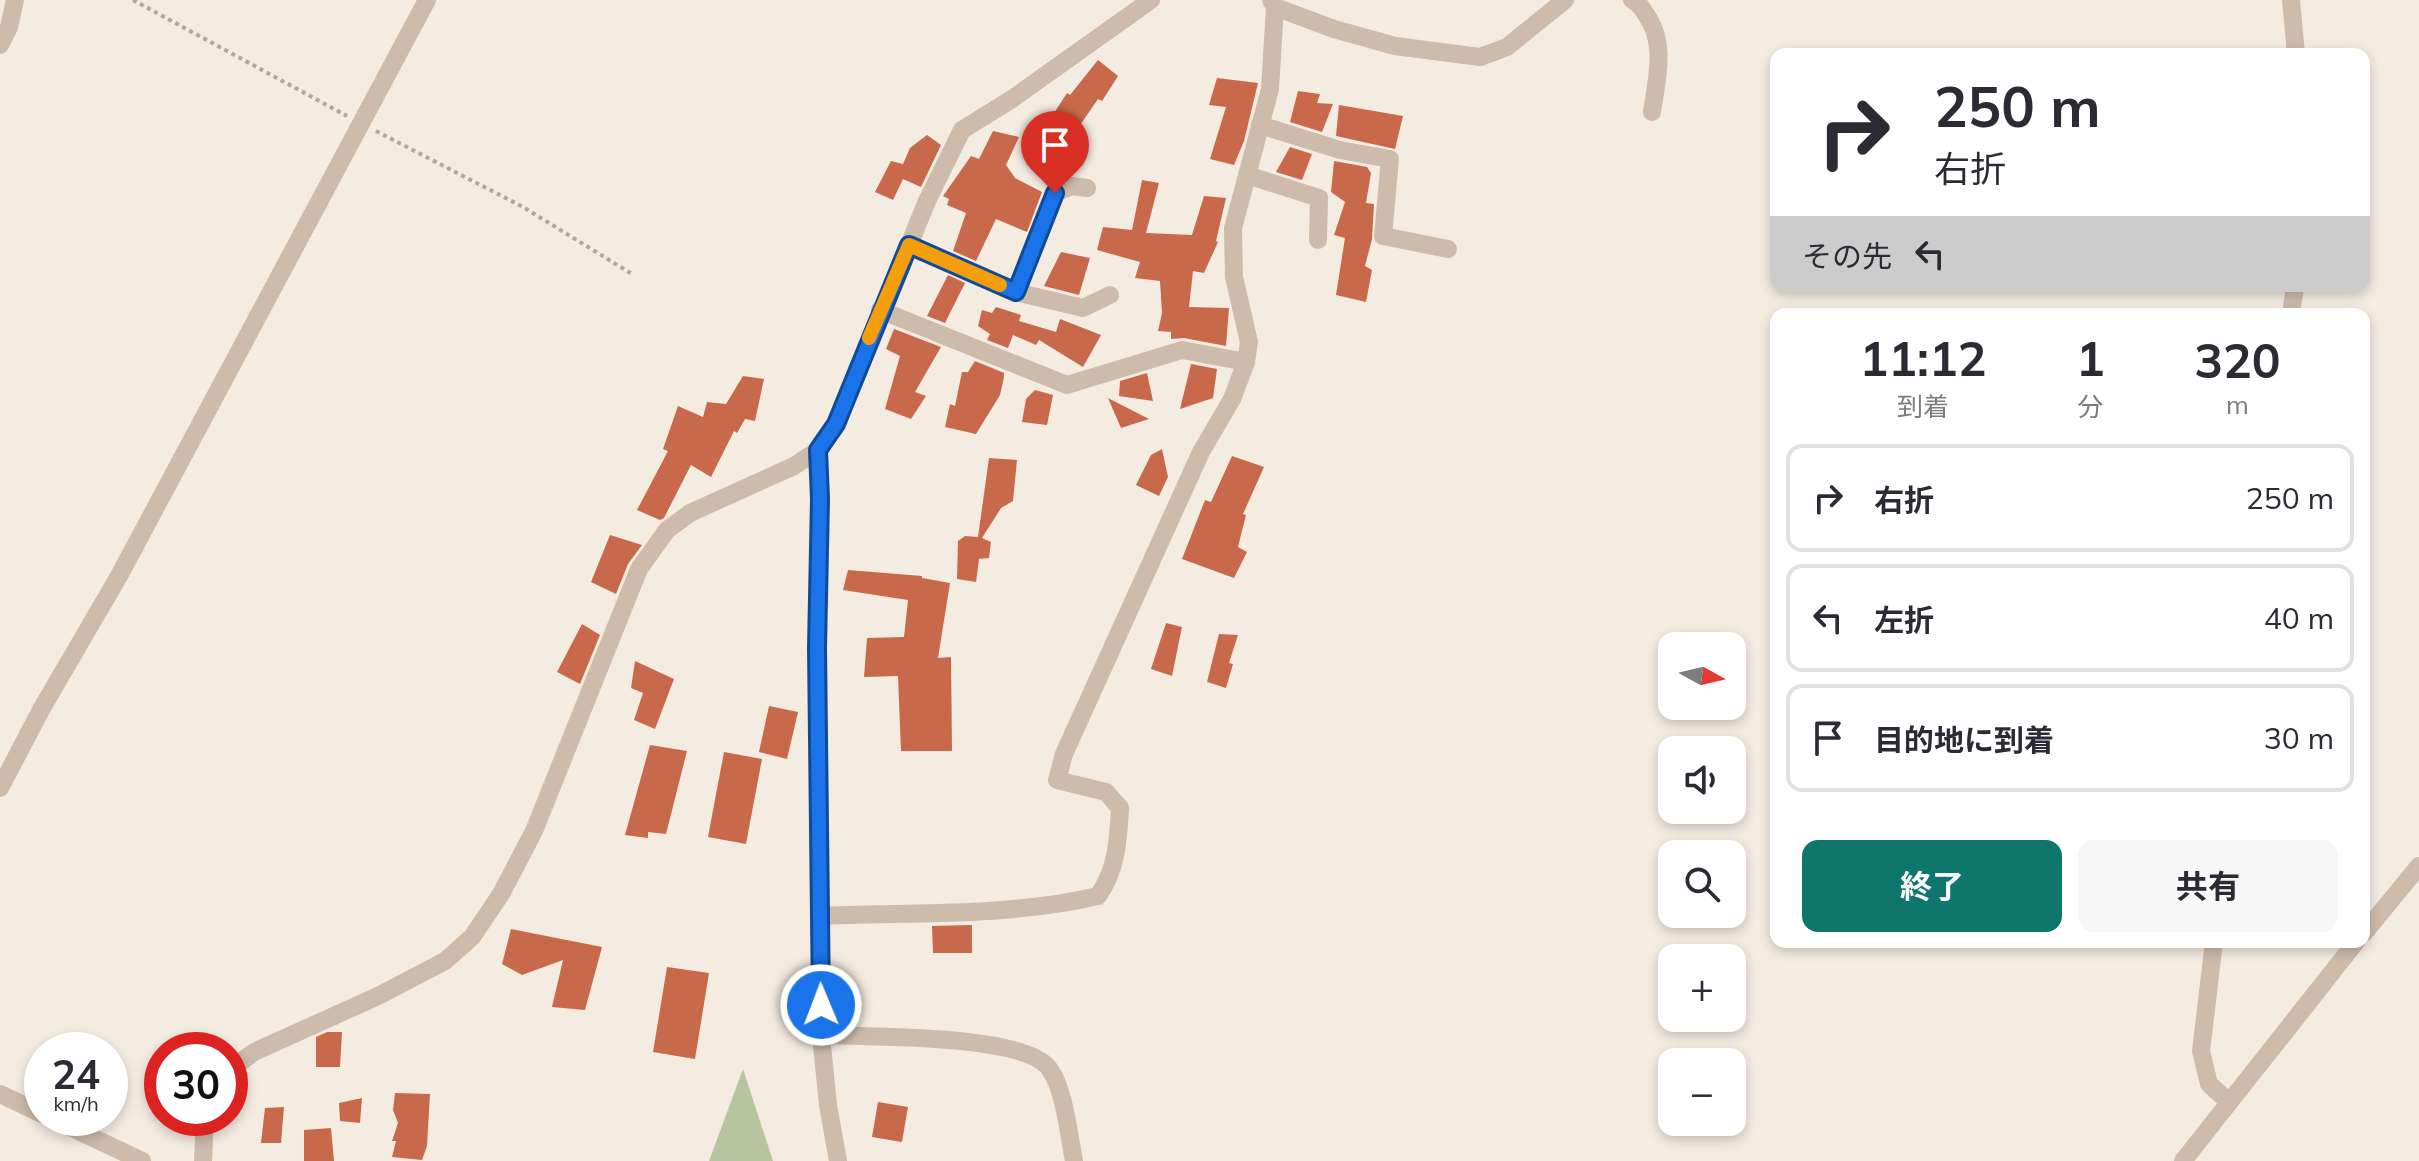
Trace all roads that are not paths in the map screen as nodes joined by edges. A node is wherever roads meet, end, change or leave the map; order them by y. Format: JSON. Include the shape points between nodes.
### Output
{"nodes":[{"id":1,"x":15,"y":0,"type":"edge"},
{"id":2,"x":427,"y":0,"type":"edge"},
{"id":3,"x":1151,"y":0,"type":"edge"},
{"id":4,"x":1565,"y":0,"type":"edge"},
{"id":5,"x":1632,"y":0,"type":"edge"},
{"id":6,"x":2291,"y":0,"type":"edge"},
{"id":7,"x":1273,"y":3,"type":"edge"},
{"id":8,"x":0,"y":45,"type":"edge"},
{"id":9,"x":2295,"y":48,"type":"edge"},
{"id":10,"x":1652,"y":112,"type":"dead end"},
{"id":11,"x":1260,"y":125,"type":"junction"},
{"id":12,"x":1247,"y":175,"type":"junction"},
{"id":13,"x":1087,"y":188,"type":"dead end"},
{"id":14,"x":1318,"y":240,"type":"dead end"},
{"id":15,"x":909,"y":245,"type":"junction"},
{"id":16,"x":1448,"y":249,"type":"dead end"},
{"id":17,"x":1016,"y":292,"type":"junction"},
{"id":18,"x":1110,"y":295,"type":"dead end"},
{"id":19,"x":880,"y":310,"type":"junction"},
{"id":20,"x":1246,"y":362,"type":"junction"},
{"id":21,"x":818,"y":450,"type":"junction"},
{"id":22,"x":0,"y":788,"type":"edge"},
{"id":23,"x":2419,"y":866,"type":"edge"},
{"id":24,"x":819,"y":916,"type":"junction"},
{"id":25,"x":2370,"y":926,"type":"edge"},
{"id":26,"x":2213,"y":948,"type":"edge"},
{"id":27,"x":2351,"y":948,"type":"edge"},
{"id":28,"x":821,"y":1035,"type":"junction"},
{"id":29,"x":248,"y":1056,"type":"edge"},
{"id":30,"x":0,"y":1094,"type":"edge"},
{"id":31,"x":2229,"y":1102,"type":"junction"},
{"id":32,"x":24,"y":1105,"type":"edge"},
{"id":33,"x":89,"y":1136,"type":"edge"},
{"id":34,"x":204,"y":1136,"type":"edge"},
{"id":35,"x":142,"y":1161,"type":"edge"},
{"id":36,"x":203,"y":1161,"type":"edge"},
{"id":37,"x":838,"y":1161,"type":"edge"},
{"id":38,"x":1074,"y":1161,"type":"edge"},
{"id":39,"x":2183,"y":1161,"type":"edge"}],
"edges":[{"from":1,"to":8,"type":"street"},
{"from":2,"to":22,"type":"street"},
{"from":3,"to":15,"type":"street","via":[[962,130]]},
{"from":4,"to":7,"type":"street","via":[[1507,47],[1480,57],[1395,46],[1334,29]]},
{"from":5,"to":10,"type":"street","via":[[1655,26],[1660,53]]},
{"from":6,"to":9,"type":"street"},
{"from":7,"to":11,"type":"street","via":[[1270,89]]},
{"from":11,"to":12,"type":"street"},
{"from":11,"to":16,"type":"street","via":[[1390,159],[1383,236]]},
{"from":12,"to":14,"type":"street","via":[[1319,198]]},
{"from":12,"to":20,"type":"street","via":[[1233,228],[1234,277],[1249,342]]},
{"from":13,"to":17,"type":"street","via":[[1072,186],[1055,193]]},
{"from":15,"to":17,"type":"street"},
{"from":15,"to":19,"type":"street"},
{"from":17,"to":18,"type":"street","via":[[1083,308]]},
{"from":19,"to":20,"type":"street","via":[[1067,385],[1182,350]]},
{"from":19,"to":21,"type":"street","via":[[836,424]]},
{"from":20,"to":24,"type":"street","via":[[1064,754],[1057,780],[1106,792],[1120,808],[1111,878],[1098,896],[1008,908]]},
{"from":21,"to":24,"type":"street"},
{"from":21,"to":29,"type":"street","via":[[690,513],[667,530],[639,569],[534,831],[472,937],[445,961]]},
{"from":23,"to":25,"type":"street"},
{"from":24,"to":28,"type":"street"},
{"from":26,"to":31,"type":"street","via":[[2201,1051],[2209,1084]]},
{"from":27,"to":31,"type":"street"},
{"from":28,"to":37,"type":"street"},
{"from":28,"to":38,"type":"street","via":[[968,1041],[1016,1050],[1047,1066],[1057,1085]]},
{"from":30,"to":32,"type":"street"},
{"from":31,"to":39,"type":"street"},
{"from":33,"to":35,"type":"street"},
{"from":34,"to":36,"type":"street"}]}
